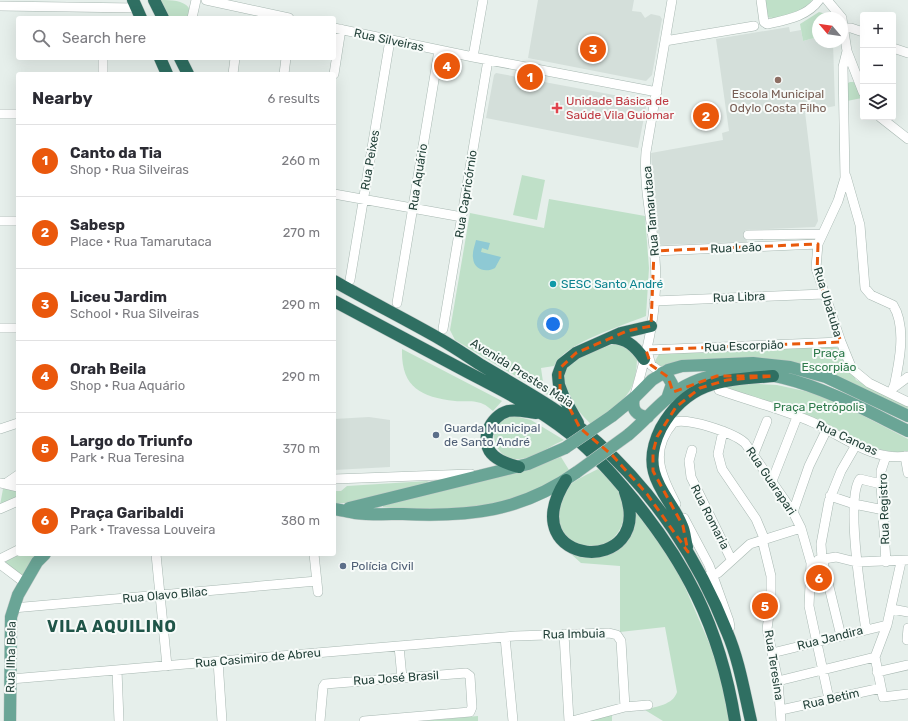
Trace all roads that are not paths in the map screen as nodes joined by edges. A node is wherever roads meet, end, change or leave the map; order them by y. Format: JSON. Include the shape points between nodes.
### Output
{"nodes":[{"id":1,"x":154,"y":0,"type":"edge"},
{"id":2,"x":196,"y":0,"type":"edge"},
{"id":3,"x":206,"y":0,"type":"edge"},
{"id":4,"x":483,"y":0,"type":"edge"},
{"id":5,"x":672,"y":0,"type":"edge"},
{"id":6,"x":761,"y":0,"type":"edge"},
{"id":7,"x":819,"y":0,"type":"edge"},
{"id":8,"x":827,"y":0,"type":"edge"},
{"id":9,"x":0,"y":6,"type":"edge"},
{"id":10,"x":104,"y":8,"type":"junction"},
{"id":11,"x":136,"y":9,"type":"edge"},
{"id":12,"x":835,"y":12,"type":"edge"},
{"id":13,"x":243,"y":13,"type":"edge"},
{"id":14,"x":104,"y":16,"type":"edge"},
{"id":15,"x":161,"y":16,"type":"edge"},
{"id":16,"x":192,"y":16,"type":"edge"},
{"id":17,"x":270,"y":16,"type":"edge"},
{"id":18,"x":754,"y":26,"type":"dead end"},
{"id":19,"x":848,"y":26,"type":"edge"},
{"id":20,"x":338,"y":29,"type":"edge"},
{"id":21,"x":860,"y":31,"type":"edge"},
{"id":22,"x":390,"y":40,"type":"junction"},
{"id":23,"x":665,"y":41,"type":"junction"},
{"id":24,"x":846,"y":48,"type":"edge"},
{"id":25,"x":896,"y":49,"type":"edge"},
{"id":26,"x":439,"y":50,"type":"junction"},
{"id":27,"x":846,"y":51,"type":"junction"},
{"id":28,"x":336,"y":52,"type":"edge"},
{"id":29,"x":908,"y":53,"type":"edge"},
{"id":30,"x":473,"y":57,"type":"junction"},
{"id":31,"x":103,"y":60,"type":"edge"},
{"id":32,"x":161,"y":60,"type":"edge"},
{"id":33,"x":181,"y":60,"type":"edge"},
{"id":34,"x":235,"y":60,"type":"edge"},
{"id":35,"x":286,"y":60,"type":"edge"},
{"id":36,"x":335,"y":60,"type":"edge"},
{"id":37,"x":488,"y":60,"type":"junction"},
{"id":38,"x":103,"y":72,"type":"edge"},
{"id":39,"x":166,"y":72,"type":"edge"},
{"id":40,"x":187,"y":72,"type":"edge"},
{"id":41,"x":233,"y":72,"type":"edge"},
{"id":42,"x":284,"y":72,"type":"edge"},
{"id":43,"x":334,"y":72,"type":"edge"},
{"id":44,"x":855,"y":75,"type":"junction"},
{"id":45,"x":860,"y":86,"type":"edge"},
{"id":46,"x":843,"y":87,"type":"junction"},
{"id":47,"x":657,"y":92,"type":"junction"},
{"id":48,"x":0,"y":114,"type":"edge"},
{"id":49,"x":16,"y":114,"type":"edge"},
{"id":50,"x":884,"y":120,"type":"edge"},
{"id":51,"x":908,"y":139,"type":"edge"},
{"id":52,"x":845,"y":173,"type":"junction"},
{"id":53,"x":336,"y":194,"type":"edge"},
{"id":54,"x":363,"y":201,"type":"junction"},
{"id":55,"x":412,"y":209,"type":"junction"},
{"id":56,"x":462,"y":217,"type":"junction"},
{"id":57,"x":0,"y":221,"type":"edge"},
{"id":58,"x":16,"y":221,"type":"edge"},
{"id":59,"x":822,"y":234,"type":"junction"},
{"id":60,"x":748,"y":235,"type":"dead end"},
{"id":61,"x":818,"y":244,"type":"junction"},
{"id":62,"x":654,"y":251,"type":"junction"},
{"id":63,"x":350,"y":280,"type":"dead end"},
{"id":64,"x":336,"y":282,"type":"edge"},
{"id":65,"x":824,"y":294,"type":"junction"},
{"id":66,"x":654,"y":301,"type":"junction"},
{"id":67,"x":336,"y":302,"type":"edge"},
{"id":68,"x":397,"y":303,"type":"dead end"},
{"id":69,"x":651,"y":326,"type":"junction"},
{"id":70,"x":0,"y":328,"type":"edge"},
{"id":71,"x":16,"y":328,"type":"edge"},
{"id":72,"x":444,"y":329,"type":"dead end"},
{"id":73,"x":609,"y":338,"type":"junction"},
{"id":74,"x":840,"y":342,"type":"junction"},
{"id":75,"x":646,"y":354,"type":"junction"},
{"id":76,"x":662,"y":372,"type":"junction"},
{"id":77,"x":773,"y":376,"type":"junction"},
{"id":78,"x":908,"y":378,"type":"edge"},
{"id":79,"x":719,"y":390,"type":"dead end"},
{"id":80,"x":890,"y":390,"type":"junction"},
{"id":81,"x":634,"y":398,"type":"junction"},
{"id":82,"x":667,"y":399,"type":"junction"},
{"id":83,"x":908,"y":402,"type":"edge"},
{"id":84,"x":544,"y":415,"type":"junction"},
{"id":85,"x":908,"y":416,"type":"edge"},
{"id":86,"x":648,"y":417,"type":"junction"},
{"id":87,"x":797,"y":417,"type":"junction"},
{"id":88,"x":767,"y":421,"type":"dead end"},
{"id":89,"x":16,"y":424,"type":"edge"},
{"id":90,"x":580,"y":428,"type":"junction"},
{"id":91,"x":0,"y":429,"type":"edge"},
{"id":92,"x":827,"y":429,"type":"junction"},
{"id":93,"x":723,"y":431,"type":"junction"},
{"id":94,"x":908,"y":431,"type":"edge"},
{"id":95,"x":856,"y":445,"type":"junction"},
{"id":96,"x":692,"y":450,"type":"dead end"},
{"id":97,"x":753,"y":456,"type":"junction"},
{"id":98,"x":886,"y":456,"type":"junction"},
{"id":99,"x":907,"y":456,"type":"edge"},
{"id":100,"x":519,"y":467,"type":"junction"},
{"id":101,"x":489,"y":473,"type":"junction"},
{"id":102,"x":908,"y":473,"type":"edge"},
{"id":103,"x":572,"y":476,"type":"junction"},
{"id":104,"x":16,"y":477,"type":"edge"},
{"id":105,"x":336,"y":479,"type":"edge"},
{"id":106,"x":772,"y":481,"type":"junction"},
{"id":107,"x":3,"y":484,"type":"edge"},
{"id":108,"x":881,"y":484,"type":"junction"},
{"id":109,"x":16,"y":487,"type":"edge"},
{"id":110,"x":623,"y":487,"type":"junction"},
{"id":111,"x":830,"y":496,"type":"junction"},
{"id":112,"x":16,"y":502,"type":"edge"},
{"id":113,"x":854,"y":504,"type":"junction"},
{"id":114,"x":0,"y":509,"type":"edge"},
{"id":115,"x":338,"y":509,"type":"edge"},
{"id":116,"x":884,"y":510,"type":"junction"},
{"id":117,"x":793,"y":512,"type":"junction"},
{"id":118,"x":801,"y":528,"type":"junction"},
{"id":119,"x":763,"y":538,"type":"junction"},
{"id":120,"x":16,"y":551,"type":"edge"},
{"id":121,"x":688,"y":552,"type":"junction"},
{"id":122,"x":44,"y":556,"type":"edge"},
{"id":123,"x":156,"y":556,"type":"edge"},
{"id":124,"x":314,"y":556,"type":"edge"},
{"id":125,"x":822,"y":558,"type":"junction"},
{"id":126,"x":0,"y":559,"type":"edge"},
{"id":127,"x":732,"y":559,"type":"junction"},
{"id":128,"x":904,"y":561,"type":"edge"},
{"id":129,"x":856,"y":562,"type":"junction"},
{"id":130,"x":886,"y":562,"type":"junction"},
{"id":131,"x":811,"y":563,"type":"junction"},
{"id":132,"x":0,"y":564,"type":"edge"},
{"id":133,"x":708,"y":577,"type":"junction"},
{"id":134,"x":317,"y":581,"type":"junction"},
{"id":135,"x":25,"y":583,"type":"junction"},
{"id":136,"x":318,"y":592,"type":"dead end"},
{"id":137,"x":160,"y":595,"type":"junction"},
{"id":138,"x":13,"y":608,"type":"junction"},
{"id":139,"x":892,"y":609,"type":"junction"},
{"id":140,"x":908,"y":612,"type":"edge"},
{"id":141,"x":887,"y":626,"type":"junction"},
{"id":142,"x":908,"y":628,"type":"edge"},
{"id":143,"x":866,"y":630,"type":"junction"},
{"id":144,"x":564,"y":634,"type":"junction"},
{"id":145,"x":841,"y":636,"type":"junction"},
{"id":146,"x":505,"y":637,"type":"junction"},
{"id":147,"x":907,"y":640,"type":"dead end"},
{"id":148,"x":818,"y":641,"type":"junction"},
{"id":149,"x":399,"y":646,"type":"junction"},
{"id":150,"x":772,"y":653,"type":"junction"},
{"id":151,"x":875,"y":657,"type":"junction"},
{"id":152,"x":218,"y":662,"type":"junction"},
{"id":153,"x":908,"y":665,"type":"edge"},
{"id":154,"x":167,"y":666,"type":"junction"},
{"id":155,"x":823,"y":669,"type":"junction"},
{"id":156,"x":117,"y":670,"type":"junction"},
{"id":157,"x":877,"y":672,"type":"junction"},
{"id":158,"x":402,"y":678,"type":"junction"},
{"id":159,"x":11,"y":679,"type":"junction"},
{"id":160,"x":778,"y":681,"type":"junction"},
{"id":161,"x":881,"y":688,"type":"junction"},
{"id":162,"x":908,"y":694,"type":"edge"},
{"id":163,"x":829,"y":700,"type":"junction"},
{"id":164,"x":648,"y":705,"type":"dead end"},
{"id":165,"x":625,"y":707,"type":"junction"},
{"id":166,"x":781,"y":710,"type":"junction"},
{"id":167,"x":10,"y":721,"type":"edge"},
{"id":168,"x":119,"y":721,"type":"edge"},
{"id":169,"x":222,"y":721,"type":"edge"},
{"id":170,"x":320,"y":721,"type":"edge"},
{"id":171,"x":364,"y":721,"type":"edge"},
{"id":172,"x":513,"y":721,"type":"edge"},
{"id":173,"x":569,"y":721,"type":"edge"},
{"id":174,"x":572,"y":721,"type":"edge"},
{"id":175,"x":735,"y":721,"type":"edge"},
{"id":176,"x":751,"y":721,"type":"edge"},
{"id":177,"x":781,"y":721,"type":"edge"}],
"edges":[{"from":1,"to":15,"type":"highway"},
{"from":2,"to":16,"type":"street"},
{"from":3,"to":13,"type":"street"},
{"from":4,"to":30,"type":"street"},
{"from":5,"to":23,"type":"street","name":"Rua Tamarutaca"},
{"from":6,"to":7,"type":"street","via":[[765,23],[794,18]]},
{"from":8,"to":12,"type":"street"},
{"from":9,"to":10,"type":"street"},
{"from":10,"to":11,"type":"street"},
{"from":10,"to":14,"type":"street"},
{"from":13,"to":17,"type":"street"},
{"from":18,"to":23,"type":"street"},
{"from":19,"to":21,"type":"street"},
{"from":20,"to":22,"type":"street","name":"Rua Silveiras"},
{"from":20,"to":28,"type":"street"},
{"from":22,"to":26,"type":"street","name":"Rua Silveiras"},
{"from":22,"to":54,"type":"street","name":"Rua Peixes"},
{"from":23,"to":47,"type":"street","name":"Rua Tamarutaca"},
{"from":24,"to":27,"type":"street"},
{"from":25,"to":29,"type":"street"},
{"from":26,"to":30,"type":"street","name":"Rua Silveiras"},
{"from":26,"to":55,"type":"street","name":"Rua Aquário"},
{"from":27,"to":44,"type":"street"},
{"from":27,"to":46,"type":"street","name":"Rua Ubatuba"},
{"from":30,"to":37,"type":"street","name":"Rua Silveiras"},
{"from":31,"to":38,"type":"street"},
{"from":32,"to":39,"type":"highway"},
{"from":33,"to":40,"type":"highway"},
{"from":34,"to":41,"type":"street"},
{"from":35,"to":42,"type":"street"},
{"from":36,"to":43,"type":"street"},
{"from":37,"to":47,"type":"street","name":"Rua Silveiras"},
{"from":37,"to":56,"type":"street","name":"Rua Capricórnio"},
{"from":44,"to":45,"type":"street"},
{"from":44,"to":46,"type":"street","via":[[848,79]]},
{"from":46,"to":52,"type":"street","name":"Rua Ubatuba"},
{"from":47,"to":62,"type":"street","name":"Rua Tamarutaca","via":[[646,164]]},
{"from":48,"to":49,"type":"street"},
{"from":50,"to":51,"type":"street"},
{"from":52,"to":59,"type":"street","name":"Rua Ubatuba","via":[[841,192]]},
{"from":52,"to":80,"type":"street","via":[[860,225],[865,288],[871,295],[894,305],[898,317],[900,356]]},
{"from":53,"to":54,"type":"street"},
{"from":54,"to":55,"type":"street"},
{"from":54,"to":63,"type":"street","name":"Rua Peixes"},
{"from":55,"to":56,"type":"street"},
{"from":55,"to":68,"type":"street","name":"Rua Aquário"},
{"from":56,"to":72,"type":"street","name":"Rua Capricórnio"},
{"from":57,"to":58,"type":"street"},
{"from":59,"to":60,"type":"street"},
{"from":59,"to":61,"type":"street","name":"Rua Ubatuba"},
{"from":61,"to":62,"type":"street","name":"Rua Leão"},
{"from":61,"to":65,"type":"street","name":"Rua Ubatuba","via":[[816,268]]},
{"from":62,"to":66,"type":"street","name":"Rua Tamarutaca"},
{"from":64,"to":90,"type":"highway","name":"Avenida Prestes Maia","via":[[442,339],[544,401]]},
{"from":65,"to":66,"type":"street","name":"Rua Libra"},
{"from":65,"to":74,"type":"street","name":"Rua Ubatuba"},
{"from":66,"to":69,"type":"street","name":"Rua Tamarutaca"},
{"from":67,"to":84,"type":"highway","name":"Avenida Prestes Maia"},
{"from":69,"to":73,"type":"highway","via":[[631,329]]},
{"from":69,"to":75,"type":"street","name":"Rua Tamarutaca"},
{"from":70,"to":71,"type":"street"},
{"from":73,"to":75,"type":"highway","via":[[628,342]]},
{"from":73,"to":90,"type":"highway","via":[[570,357],[559,371],[560,390]]},
{"from":74,"to":75,"type":"street","name":"Rua Escorpião"},
{"from":74,"to":80,"type":"street","name":"Rua Ubatuba","via":[[857,374],[869,384]]},
{"from":75,"to":76,"type":"street","via":[[651,365]]},
{"from":75,"to":81,"type":"street","name":"Rua Tamarutaca"},
{"from":76,"to":81,"type":"main road"},
{"from":76,"to":82,"type":"main road","via":[[671,382]]},
{"from":76,"to":85,"type":"main road","via":[[678,367],[740,363],[790,367],[826,377]]},
{"from":77,"to":82,"type":"main road","via":[[717,376],[691,384]]},
{"from":77,"to":94,"type":"main road","via":[[825,391]]},
{"from":77,"to":121,"type":"highway","via":[[727,380],[700,388],[689,394],[676,407],[659,432],[652,452],[653,471],[682,526]]},
{"from":78,"to":80,"type":"street"},
{"from":79,"to":87,"type":"street","name":"Rua Canoas"},
{"from":80,"to":83,"type":"street"},
{"from":81,"to":86,"type":"main road","via":[[634,411]]},
{"from":81,"to":100,"type":"main road","bridge":true,"via":[[560,451]]},
{"from":82,"to":86,"type":"main road"},
{"from":84,"to":100,"type":"highway","via":[[509,411],[496,418],[490,427],[486,441],[491,454],[499,460]]},
{"from":84,"to":110,"type":"highway","name":"Avenida Prestes Maia","via":[[587,447]]},
{"from":86,"to":103,"type":"main road","bridge":true},
{"from":87,"to":92,"type":"street","name":"Rua Canoas"},
{"from":87,"to":106,"type":"street"},
{"from":88,"to":97,"type":"street"},
{"from":89,"to":91,"type":"street"},
{"from":90,"to":121,"type":"highway","name":"Avenida Prestes Maia","via":[[613,456],[647,494]]},
{"from":92,"to":95,"type":"street","name":"Rua Canoas"},
{"from":92,"to":117,"type":"street","via":[[809,466]]},
{"from":93,"to":97,"type":"street","name":"Rua Guarapari","via":[[742,440]]},
{"from":93,"to":119,"type":"street","name":"Rua Teresina","via":[[718,454],[722,470],[756,519]]},
{"from":93,"to":133,"type":"street","name":"Rua Guarapari","via":[[677,421],[665,434],[659,455],[663,480],[703,555]]},
{"from":95,"to":98,"type":"street","name":"Rua Canoas"},
{"from":95,"to":111,"type":"street"},
{"from":96,"to":127,"type":"street","name":"Rua Romaria","via":[[689,461],[691,477]]},
{"from":97,"to":106,"type":"street","name":"Rua Guarapari"},
{"from":98,"to":99,"type":"street","name":"Rua Canoas"},
{"from":98,"to":108,"type":"street","name":"Rua Registro","via":[[881,471]]},
{"from":99,"to":102,"type":"street"},
{"from":100,"to":101,"type":"main road"},
{"from":101,"to":105,"type":"street"},
{"from":101,"to":115,"type":"main road"},
{"from":103,"to":110,"type":"highway","via":[[557,495],[553,506],[554,524],[568,545],[585,552],[612,547],[625,533],[630,510]]},
{"from":103,"to":115,"type":"main road","via":[[532,497],[485,512],[423,515],[356,513]]},
{"from":104,"to":107,"type":"street"},
{"from":106,"to":117,"type":"street","name":"Rua Guarapari"},
{"from":107,"to":109,"type":"street"},
{"from":108,"to":113,"type":"street","via":[[860,479]]},
{"from":108,"to":116,"type":"street","name":"Rua Registro"},
{"from":110,"to":175,"type":"highway","name":"Avenida Prestes Maia","via":[[652,521],[692,585],[708,620],[724,667]]},
{"from":111,"to":113,"type":"street"},
{"from":111,"to":125,"type":"street","via":[[821,544]]},
{"from":112,"to":114,"type":"street"},
{"from":113,"to":116,"type":"street"},
{"from":113,"to":129,"type":"street"},
{"from":116,"to":130,"type":"street","name":"Rua Registro"},
{"from":117,"to":118,"type":"street","name":"Rua Guarapari"},
{"from":118,"to":119,"type":"street"},
{"from":118,"to":131,"type":"street","name":"Rua Guarapari"},
{"from":119,"to":127,"type":"street","via":[[750,544]]},
{"from":119,"to":150,"type":"street","name":"Rua Teresina","via":[[771,576],[771,600],[767,621]]},
{"from":120,"to":126,"type":"street"},
{"from":121,"to":133,"type":"highway","name":"Avenida Prestes Maia"},
{"from":122,"to":135,"type":"main road","name":"Rua Ilha Bela","via":[[37,562]]},
{"from":123,"to":137,"type":"street"},
{"from":124,"to":134,"type":"street"},
{"from":125,"to":129,"type":"street","via":[[838,557]]},
{"from":125,"to":131,"type":"street"},
{"from":125,"to":145,"type":"street"},
{"from":127,"to":133,"type":"street","via":[[718,573]]},
{"from":128,"to":130,"type":"street"},
{"from":128,"to":139,"type":"street"},
{"from":129,"to":130,"type":"street"},
{"from":129,"to":143,"type":"street"},
{"from":131,"to":148,"type":"street","name":"Rua Guarapari","via":[[808,601]]},
{"from":132,"to":135,"type":"street"},
{"from":133,"to":176,"type":"highway","name":"Avenida Prestes Maia","via":[[740,673]]},
{"from":134,"to":136,"type":"street"},
{"from":134,"to":137,"type":"street","name":"Rua Olavo Bilac"},
{"from":135,"to":138,"type":"main road","name":"Rua Ilha Bela"},
{"from":137,"to":138,"type":"street","name":"Rua Olavo Bilac"},
{"from":137,"to":154,"type":"street"},
{"from":138,"to":159,"type":"main road","name":"Rua Ilha Bela","via":[[10,626]]},
{"from":139,"to":140,"type":"street"},
{"from":139,"to":141,"type":"street"},
{"from":141,"to":143,"type":"street","name":"Rua Jandira"},
{"from":141,"to":151,"type":"street"},
{"from":142,"to":147,"type":"street"},
{"from":143,"to":145,"type":"street","name":"Rua Jandira"},
{"from":144,"to":146,"type":"street","name":"Rua Imbuia"},
{"from":144,"to":165,"type":"street","name":"Rua Imbuia","via":[[609,633],[619,637]]},
{"from":144,"to":173,"type":"street"},
{"from":145,"to":148,"type":"street","name":"Rua Jandira"},
{"from":146,"to":149,"type":"street","name":"Rua Casimiro de Abreu"},
{"from":146,"to":172,"type":"street"},
{"from":148,"to":150,"type":"street","name":"Rua Jandira"},
{"from":148,"to":155,"type":"street","name":"Rua Guarapari"},
{"from":149,"to":152,"type":"street","name":"Rua Casimiro de Abreu"},
{"from":149,"to":158,"type":"street"},
{"from":150,"to":160,"type":"street","name":"Rua Teresina"},
{"from":151,"to":155,"type":"street"},
{"from":151,"to":157,"type":"street"},
{"from":152,"to":154,"type":"street","name":"Rua Casimiro de Abreu"},
{"from":152,"to":169,"type":"street"},
{"from":153,"to":157,"type":"street"},
{"from":154,"to":156,"type":"street","name":"Rua Casimiro de Abreu"},
{"from":155,"to":160,"type":"street"},
{"from":155,"to":163,"type":"street","name":"Rua Guarapari"},
{"from":156,"to":159,"type":"street","name":"Rua Casimiro de Abreu"},
{"from":156,"to":168,"type":"street"},
{"from":157,"to":161,"type":"street"},
{"from":158,"to":170,"type":"street","name":"Rua José Brasil","via":[[324,684]]},
{"from":158,"to":171,"type":"street","name":"Rua José Brasil","via":[[468,674],[471,711]]},
{"from":159,"to":167,"type":"main road","name":"Rua Ilha Bela"},
{"from":160,"to":166,"type":"street","name":"Rua Teresina"},
{"from":161,"to":162,"type":"street","via":[[885,698]]},
{"from":161,"to":163,"type":"street","name":"Rua Betim"},
{"from":163,"to":166,"type":"street","name":"Rua Betim"},
{"from":164,"to":165,"type":"street"},
{"from":165,"to":174,"type":"street"},
{"from":166,"to":177,"type":"street","name":"Rua Teresina"}]}
